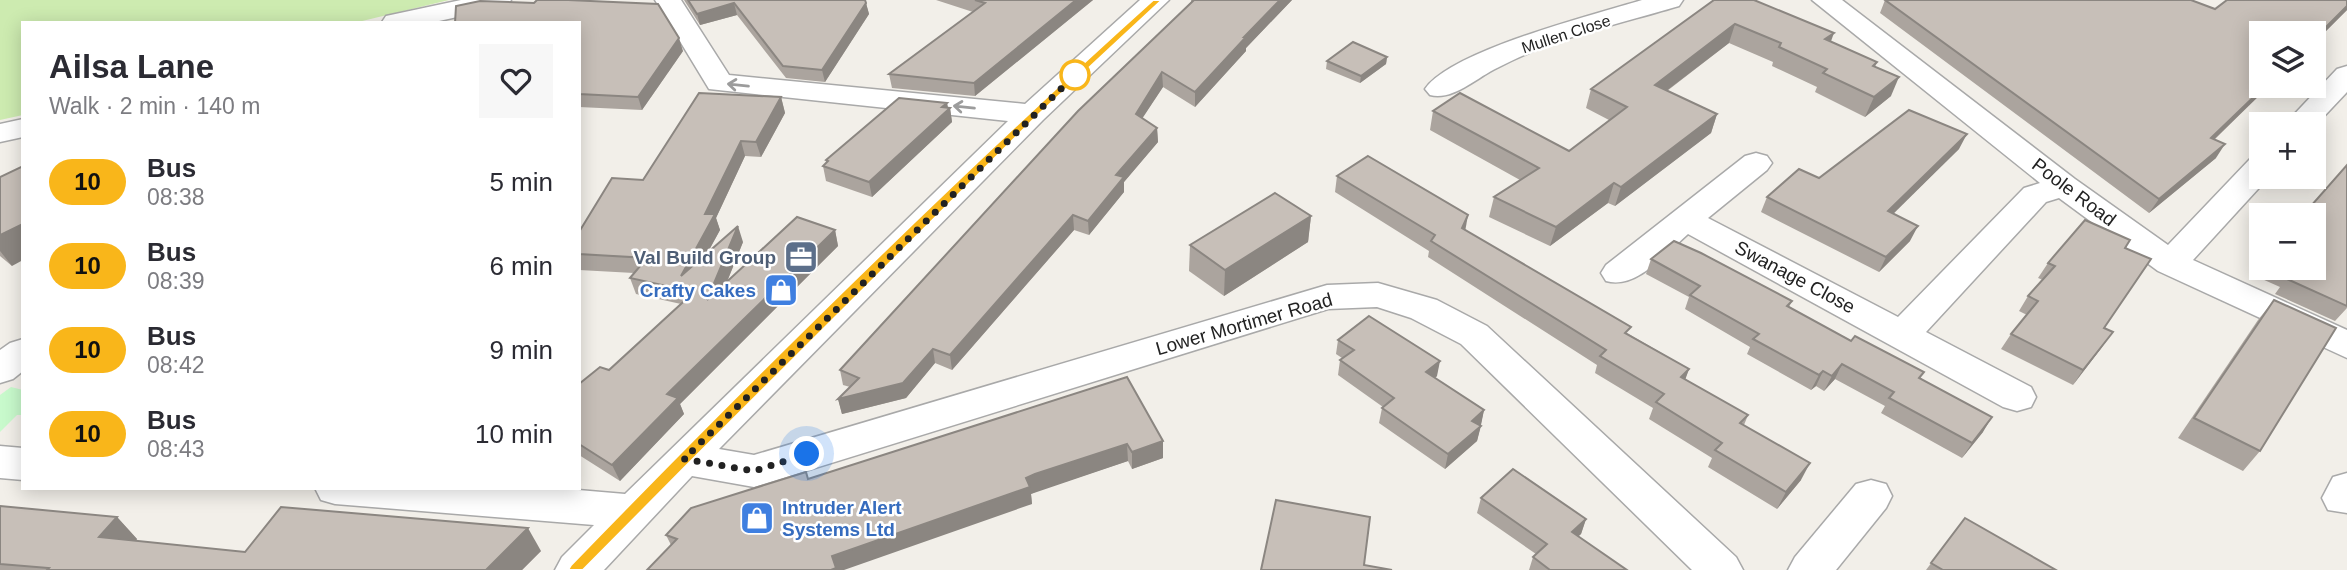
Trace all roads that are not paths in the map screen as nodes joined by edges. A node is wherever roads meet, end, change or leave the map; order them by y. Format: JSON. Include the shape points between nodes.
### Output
{"nodes":[{"id":1,"x":436,"y":0,"type":"edge"},
{"id":2,"x":498,"y":0,"type":"edge"},
{"id":3,"x":668,"y":0,"type":"edge"},
{"id":4,"x":1156,"y":0,"type":"edge"},
{"id":5,"x":1670,"y":0,"type":"edge"},
{"id":6,"x":1836,"y":3,"type":"edge"},
{"id":7,"x":397,"y":21,"type":"edge"},
{"id":8,"x":400,"y":21,"type":"edge"},
{"id":9,"x":1439,"y":75,"type":"dead end"},
{"id":10,"x":2347,"y":75,"type":"edge"},
{"id":11,"x":2312,"y":112,"type":"edge"},
{"id":12,"x":1032,"y":114,"type":"junction"},
{"id":13,"x":21,"y":128,"type":"edge"},
{"id":14,"x":0,"y":132,"type":"edge"},
{"id":15,"x":1756,"y":163,"type":"dead end"},
{"id":16,"x":2249,"y":179,"type":"edge"},
{"id":17,"x":2064,"y":186,"type":"junction"},
{"id":18,"x":1687,"y":220,"type":"junction"},
{"id":19,"x":2170,"y":263,"type":"junction"},
{"id":20,"x":1618,"y":273,"type":"dead end"},
{"id":21,"x":1903,"y":334,"type":"junction"},
{"id":22,"x":2347,"y":345,"type":"edge"},
{"id":23,"x":21,"y":353,"type":"edge"},
{"id":24,"x":0,"y":369,"type":"edge"},
{"id":25,"x":2017,"y":397,"type":"dead end"},
{"id":26,"x":684,"y":459,"type":"junction"},
{"id":27,"x":0,"y":462,"type":"edge"},
{"id":28,"x":21,"y":464,"type":"edge"},
{"id":29,"x":361,"y":490,"type":"edge"},
{"id":30,"x":1871,"y":496,"type":"dead end"},
{"id":31,"x":633,"y":511,"type":"junction"},
{"id":32,"x":577,"y":570,"type":"edge"},
{"id":33,"x":1721,"y":570,"type":"edge"},
{"id":34,"x":1810,"y":570,"type":"edge"}],
"edges":[{"from":1,"to":7,"type":"street"},
{"from":2,"to":8,"type":"street"},
{"from":12,"to":3,"type":"street","one_way":true,"via":[[719,83]]},
{"from":4,"to":12,"type":"street"},
{"from":5,"to":9,"type":"street","name":"Mullen Close","via":[[1526,46],[1464,72]]},
{"from":6,"to":17,"type":"street","name":"Poole Road"},
{"from":10,"to":11,"type":"street"},
{"from":12,"to":26,"type":"street"},
{"from":13,"to":14,"type":"street"},
{"from":15,"to":18,"type":"street"},
{"from":16,"to":19,"type":"street"},
{"from":17,"to":19,"type":"street","name":"Poole Road"},
{"from":17,"to":21,"type":"street","via":[[2035,195]]},
{"from":18,"to":20,"type":"street"},
{"from":18,"to":21,"type":"street","name":"Swanage Close"},
{"from":19,"to":22,"type":"street","name":"Poole Road"},
{"from":21,"to":25,"type":"street","name":"Swanage Close"},
{"from":23,"to":24,"type":"street"},
{"from":26,"to":31,"type":"street"},
{"from":26,"to":33,"type":"street","name":"Lower Mortimer Road","via":[[754,471],[1326,297],[1378,295],[1424,309],[1474,335]]},
{"from":27,"to":28,"type":"street"},
{"from":29,"to":31,"type":"street"},
{"from":30,"to":34,"type":"street"},
{"from":31,"to":32,"type":"street"}]}
